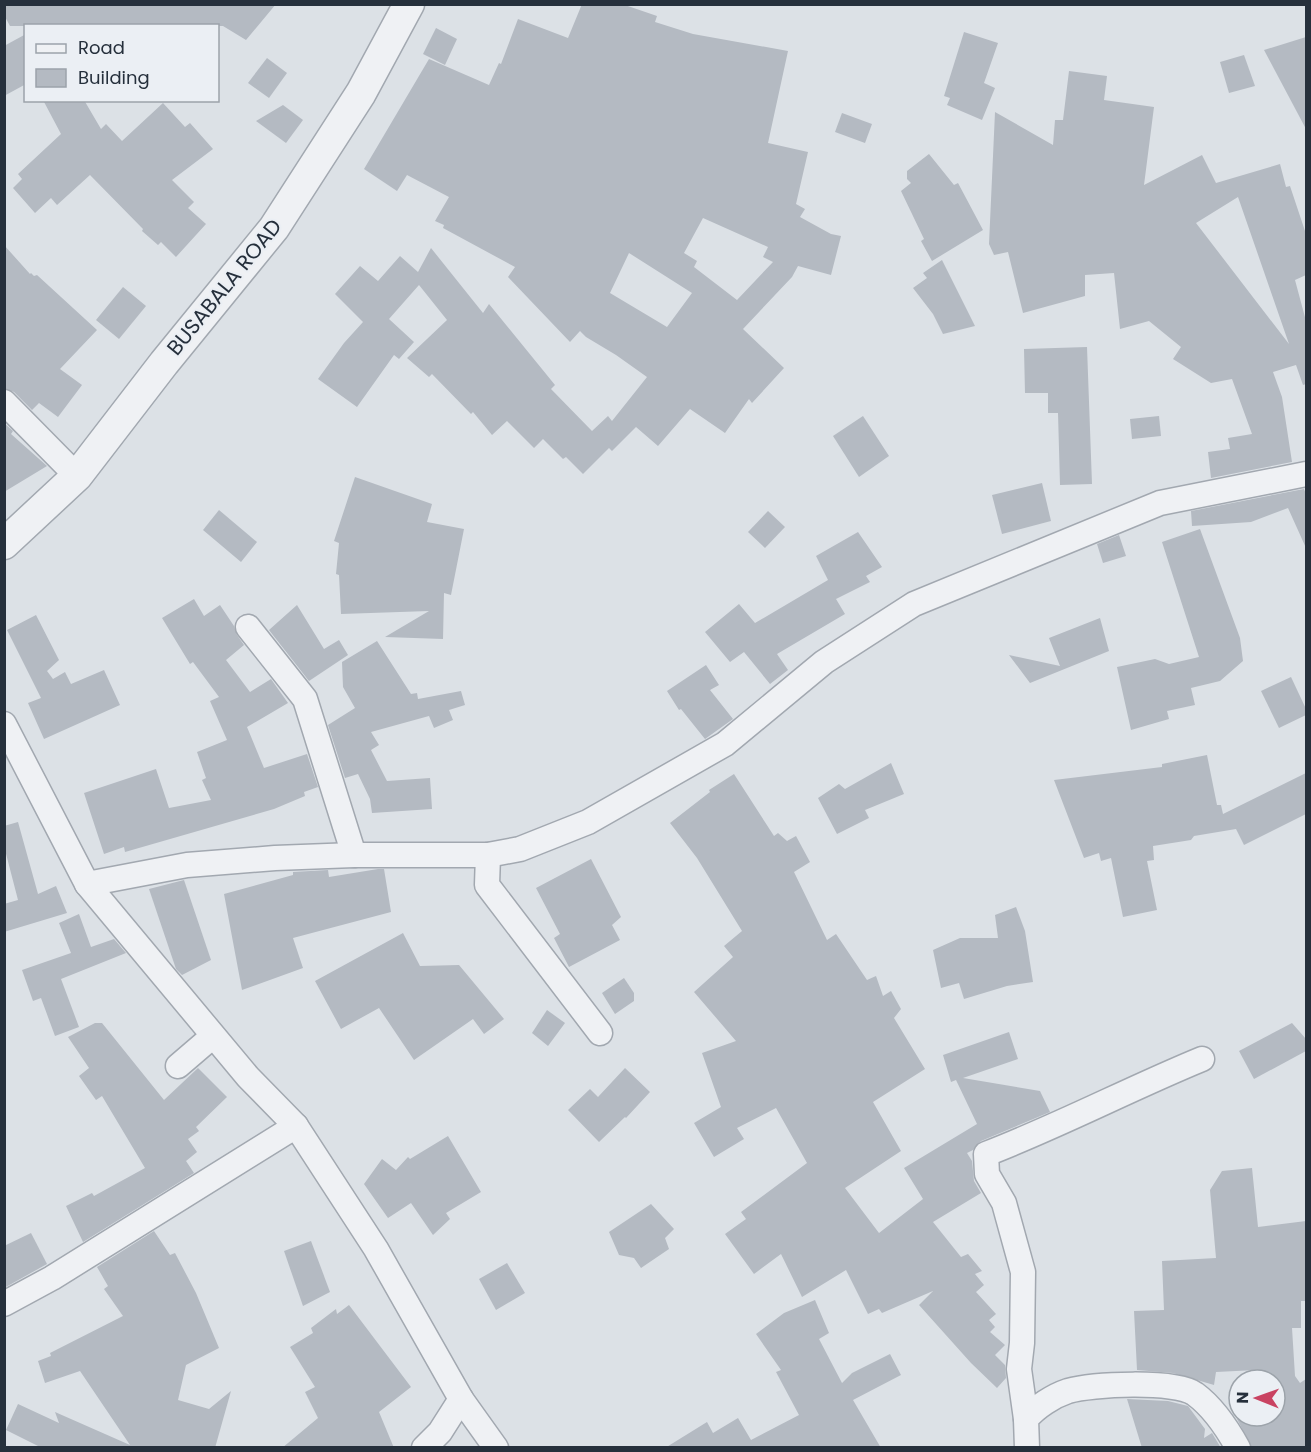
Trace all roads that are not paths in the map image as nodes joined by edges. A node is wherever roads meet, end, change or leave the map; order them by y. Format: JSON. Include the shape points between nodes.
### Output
{"nodes":[{"id":1,"x":409,"y":4,"type":"edge"},
{"id":2,"x":4,"y":402,"type":"edge"},
{"id":3,"x":1306,"y":474,"type":"edge"},
{"id":4,"x":77,"y":476,"type":"junction"},
{"id":5,"x":4,"y":544,"type":"edge"},
{"id":6,"x":248,"y":627,"type":"dead end"},
{"id":7,"x":4,"y":724,"type":"edge"},
{"id":8,"x":354,"y":855,"type":"junction"},
{"id":9,"x":488,"y":855,"type":"junction"},
{"id":10,"x":87,"y":884,"type":"junction"},
{"id":11,"x":600,"y":1033,"type":"dead end"},
{"id":12,"x":213,"y":1036,"type":"junction"},
{"id":13,"x":1202,"y":1059,"type":"dead end"},
{"id":14,"x":177,"y":1066,"type":"dead end"},
{"id":15,"x":296,"y":1126,"type":"junction"},
{"id":16,"x":4,"y":1305,"type":"edge"},
{"id":17,"x":461,"y":1399,"type":"junction"},
{"id":18,"x":1026,"y":1419,"type":"junction"},
{"id":19,"x":424,"y":1448,"type":"edge"},
{"id":20,"x":495,"y":1448,"type":"edge"},
{"id":21,"x":1027,"y":1448,"type":"edge"},
{"id":22,"x":1238,"y":1448,"type":"edge"}],
"edges":[{"from":1,"to":4,"type":"street","name":"BUSABALA ROAD","via":[[361,93],[274,228]]},
{"from":2,"to":4,"type":"street"},
{"from":3,"to":9,"type":"street","via":[[1160,502],[914,604],[824,662],[725,744],[588,822],[520,849]]},
{"from":4,"to":5,"type":"street","name":"BUSABALA ROAD"},
{"from":6,"to":8,"type":"street","via":[[305,699]]},
{"from":7,"to":10,"type":"street"},
{"from":8,"to":9,"type":"street"},
{"from":8,"to":10,"type":"street","via":[[187,865]]},
{"from":9,"to":11,"type":"street","via":[[487,885]]},
{"from":10,"to":12,"type":"street"},
{"from":12,"to":14,"type":"street"},
{"from":12,"to":15,"type":"street"},
{"from":13,"to":18,"type":"street","via":[[1138,1085],[1039,1134],[986,1154],[987,1174],[1005,1203],[1023,1272],[1019,1369]]},
{"from":15,"to":16,"type":"street"},
{"from":15,"to":17,"type":"street","via":[[376,1249]]},
{"from":17,"to":19,"type":"street","via":[[440,1432]]},
{"from":17,"to":20,"type":"street"},
{"from":18,"to":21,"type":"street"},
{"from":18,"to":22,"type":"street","via":[[1053,1397],[1070,1391],[1139,1384],[1174,1387],[1193,1393],[1208,1405]]}]}
